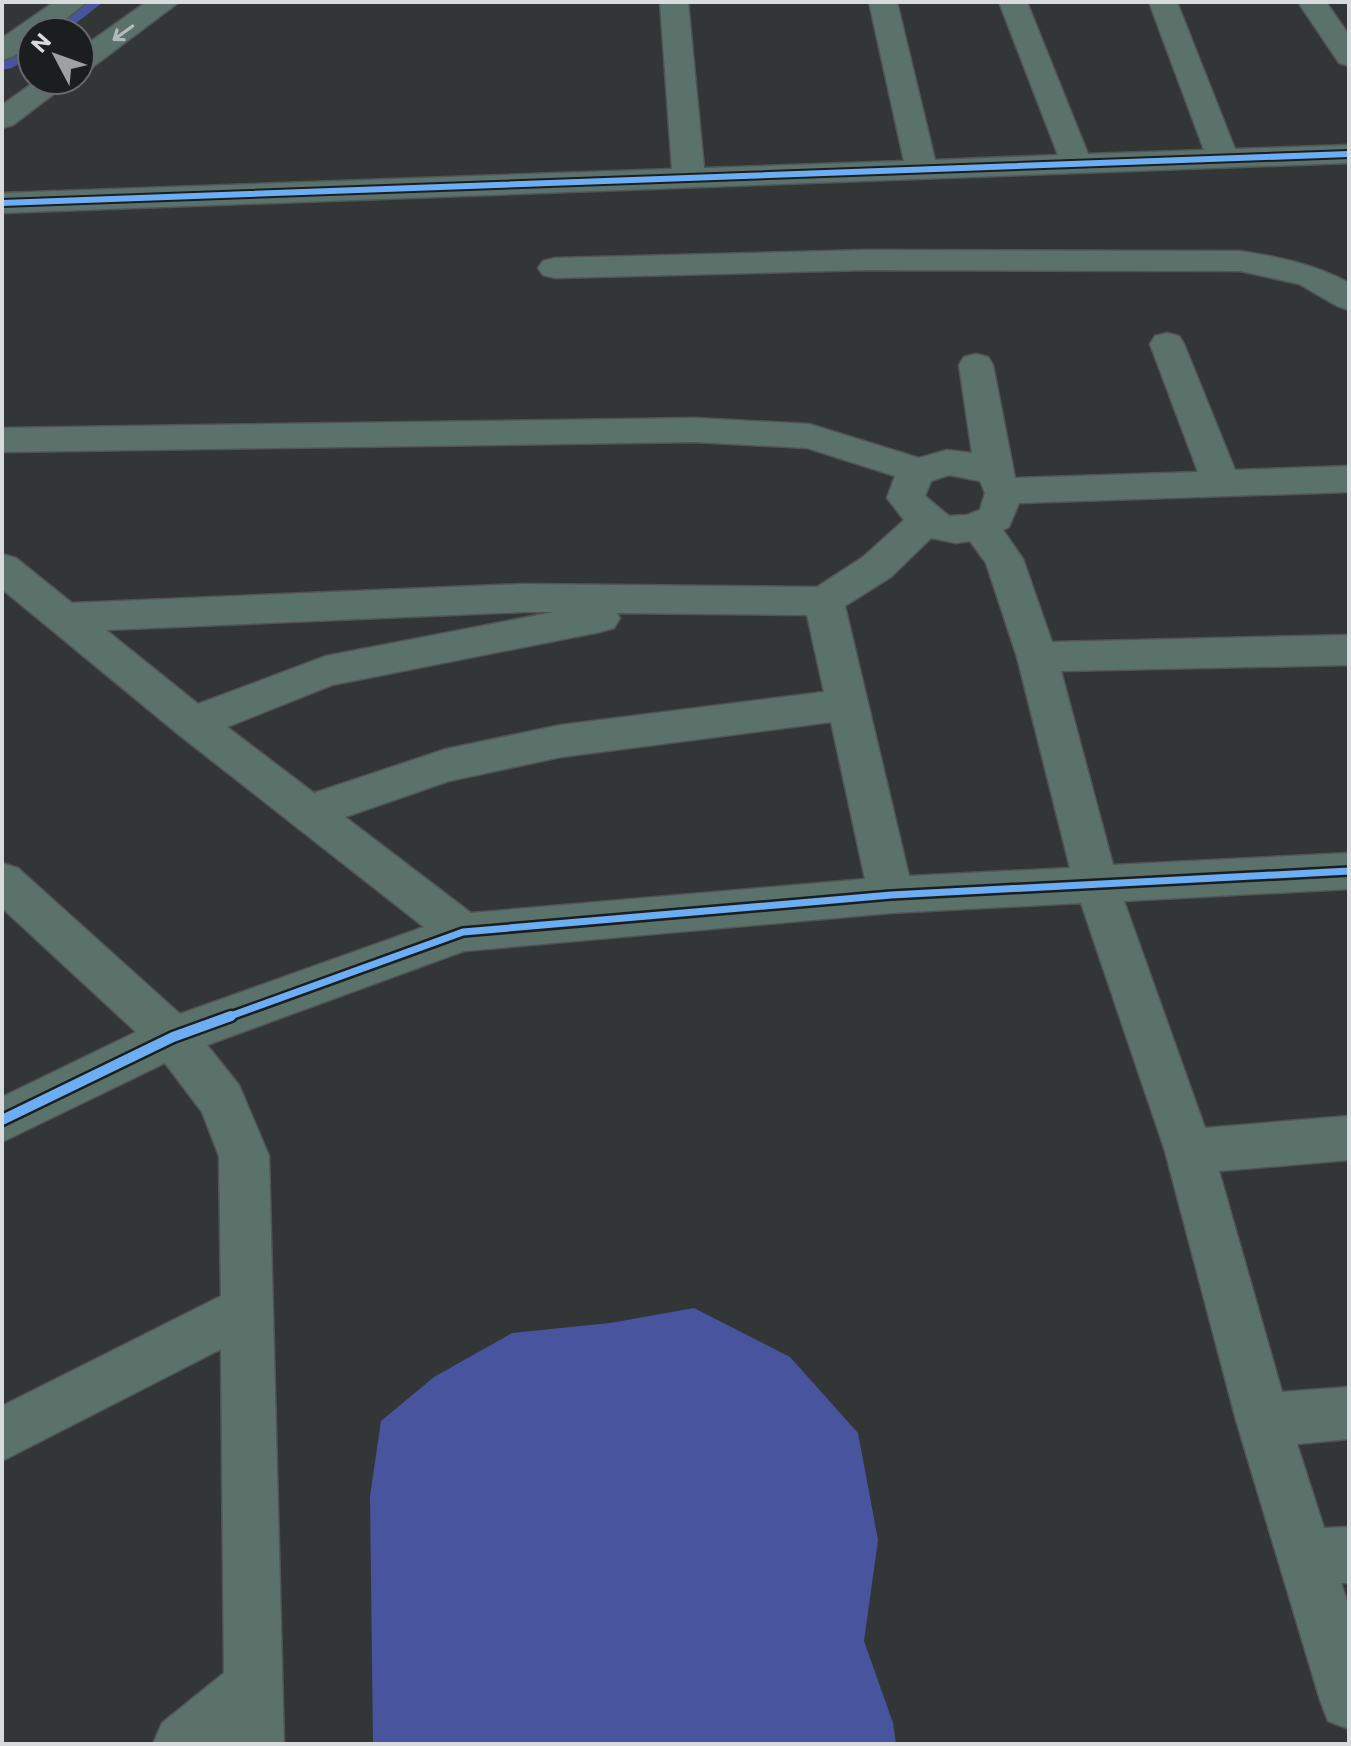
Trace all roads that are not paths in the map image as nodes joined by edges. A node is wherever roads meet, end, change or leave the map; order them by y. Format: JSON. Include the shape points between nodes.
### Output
{"nodes":[{"id":1,"x":73,"y":2,"type":"edge"},
{"id":2,"x":165,"y":2,"type":"edge"},
{"id":3,"x":674,"y":2,"type":"edge"},
{"id":4,"x":883,"y":2,"type":"edge"},
{"id":5,"x":1013,"y":2,"type":"edge"},
{"id":6,"x":1163,"y":2,"type":"edge"},
{"id":7,"x":1312,"y":2,"type":"edge"},
{"id":8,"x":2,"y":51,"type":"edge"},
{"id":9,"x":96,"y":52,"type":"edge"},
{"id":10,"x":1349,"y":57,"type":"edge"},
{"id":11,"x":34,"y":96,"type":"edge"},
{"id":12,"x":2,"y":119,"type":"edge"},
{"id":13,"x":1349,"y":154,"type":"edge"},
{"id":14,"x":1223,"y":159,"type":"junction"},
{"id":15,"x":1077,"y":165,"type":"junction"},
{"id":16,"x":922,"y":171,"type":"junction"},
{"id":17,"x":689,"y":180,"type":"junction"},
{"id":18,"x":2,"y":203,"type":"edge"},
{"id":19,"x":555,"y":268,"type":"dead end"},
{"id":20,"x":1349,"y":299,"type":"edge"},
{"id":21,"x":1167,"y":344,"type":"dead end"},
{"id":22,"x":976,"y":365,"type":"dead end"},
{"id":23,"x":2,"y":440,"type":"edge"},
{"id":24,"x":919,"y":471,"type":"junction"},
{"id":25,"x":1349,"y":479,"type":"edge"},
{"id":26,"x":1221,"y":483,"type":"junction"},
{"id":27,"x":992,"y":496,"type":"junction"},
{"id":28,"x":925,"y":522,"type":"junction"},
{"id":29,"x":2,"y":568,"type":"edge"},
{"id":30,"x":684,"y":601,"type":"junction"},
{"id":31,"x":824,"y":601,"type":"junction"},
{"id":32,"x":61,"y":618,"type":"junction"},
{"id":33,"x":1349,"y":650,"type":"edge"},
{"id":34,"x":1037,"y":657,"type":"junction"},
{"id":35,"x":848,"y":704,"type":"junction"},
{"id":36,"x":193,"y":723,"type":"junction"},
{"id":37,"x":308,"y":812,"type":"junction"},
{"id":38,"x":1349,"y":871,"type":"edge"},
{"id":39,"x":2,"y":881,"type":"edge"},
{"id":40,"x":1096,"y":883,"type":"junction"},
{"id":41,"x":891,"y":895,"type":"junction"},
{"id":42,"x":463,"y":932,"type":"junction"},
{"id":43,"x":173,"y":1037,"type":"junction"},
{"id":44,"x":2,"y":1120,"type":"edge"},
{"id":45,"x":1349,"y":1138,"type":"edge"},
{"id":46,"x":1189,"y":1151,"type":"junction"},
{"id":47,"x":245,"y":1310,"type":"junction"},
{"id":48,"x":1349,"y":1413,"type":"edge"},
{"id":49,"x":1263,"y":1420,"type":"junction"},
{"id":50,"x":2,"y":1434,"type":"edge"},
{"id":51,"x":1328,"y":1555,"type":"edge"},
{"id":52,"x":254,"y":1686,"type":"junction"},
{"id":53,"x":1349,"y":1700,"type":"edge"},
{"id":54,"x":183,"y":1744,"type":"edge"},
{"id":55,"x":254,"y":1744,"type":"edge"}],
"edges":[{"from":1,"to":8,"type":"street"},
{"from":2,"to":9,"type":"street","one_way":true},
{"from":3,"to":17,"type":"street"},
{"from":4,"to":16,"type":"street"},
{"from":5,"to":15,"type":"street"},
{"from":6,"to":14,"type":"street"},
{"from":7,"to":10,"type":"street"},
{"from":11,"to":12,"type":"street"},
{"from":13,"to":14,"type":"street"},
{"from":14,"to":15,"type":"street"},
{"from":15,"to":16,"type":"street"},
{"from":16,"to":17,"type":"street"},
{"from":17,"to":18,"type":"street"},
{"from":19,"to":20,"type":"street","via":[[867,260],[1240,261],[1311,276]]},
{"from":21,"to":26,"type":"street"},
{"from":22,"to":27,"type":"street"},
{"from":23,"to":24,"type":"street","via":[[695,430],[809,436]]},
{"from":24,"to":27,"type":"street","via":[[947,462],[968,464]]},
{"from":24,"to":28,"type":"street","via":[[906,498]]},
{"from":25,"to":26,"type":"street"},
{"from":26,"to":27,"type":"street"},
{"from":27,"to":28,"type":"street","via":[[963,530]]},
{"from":27,"to":34,"type":"street","via":[[1004,559]]},
{"from":28,"to":31,"type":"street","via":[[877,567]]},
{"from":29,"to":32,"type":"street"},
{"from":30,"to":31,"type":"street"},
{"from":30,"to":32,"type":"street","via":[[523,598]]},
{"from":30,"to":36,"type":"street","via":[[326,671]]},
{"from":31,"to":35,"type":"street"},
{"from":32,"to":36,"type":"street"},
{"from":33,"to":34,"type":"street"},
{"from":34,"to":40,"type":"street"},
{"from":35,"to":37,"type":"street","via":[[561,741],[446,765]]},
{"from":35,"to":41,"type":"street"},
{"from":36,"to":37,"type":"street"},
{"from":37,"to":42,"type":"street"},
{"from":38,"to":40,"type":"street"},
{"from":39,"to":43,"type":"street"},
{"from":40,"to":41,"type":"street"},
{"from":40,"to":46,"type":"street"},
{"from":41,"to":42,"type":"street"},
{"from":42,"to":43,"type":"street"},
{"from":43,"to":44,"type":"street"},
{"from":43,"to":47,"type":"street","via":[[222,1100],[244,1156]]},
{"from":45,"to":46,"type":"street"},
{"from":46,"to":49,"type":"street"},
{"from":47,"to":50,"type":"street"},
{"from":47,"to":52,"type":"street"},
{"from":48,"to":49,"type":"street"},
{"from":49,"to":51,"type":"street"},
{"from":51,"to":53,"type":"street"},
{"from":52,"to":54,"type":"street"},
{"from":52,"to":55,"type":"street"}]}
